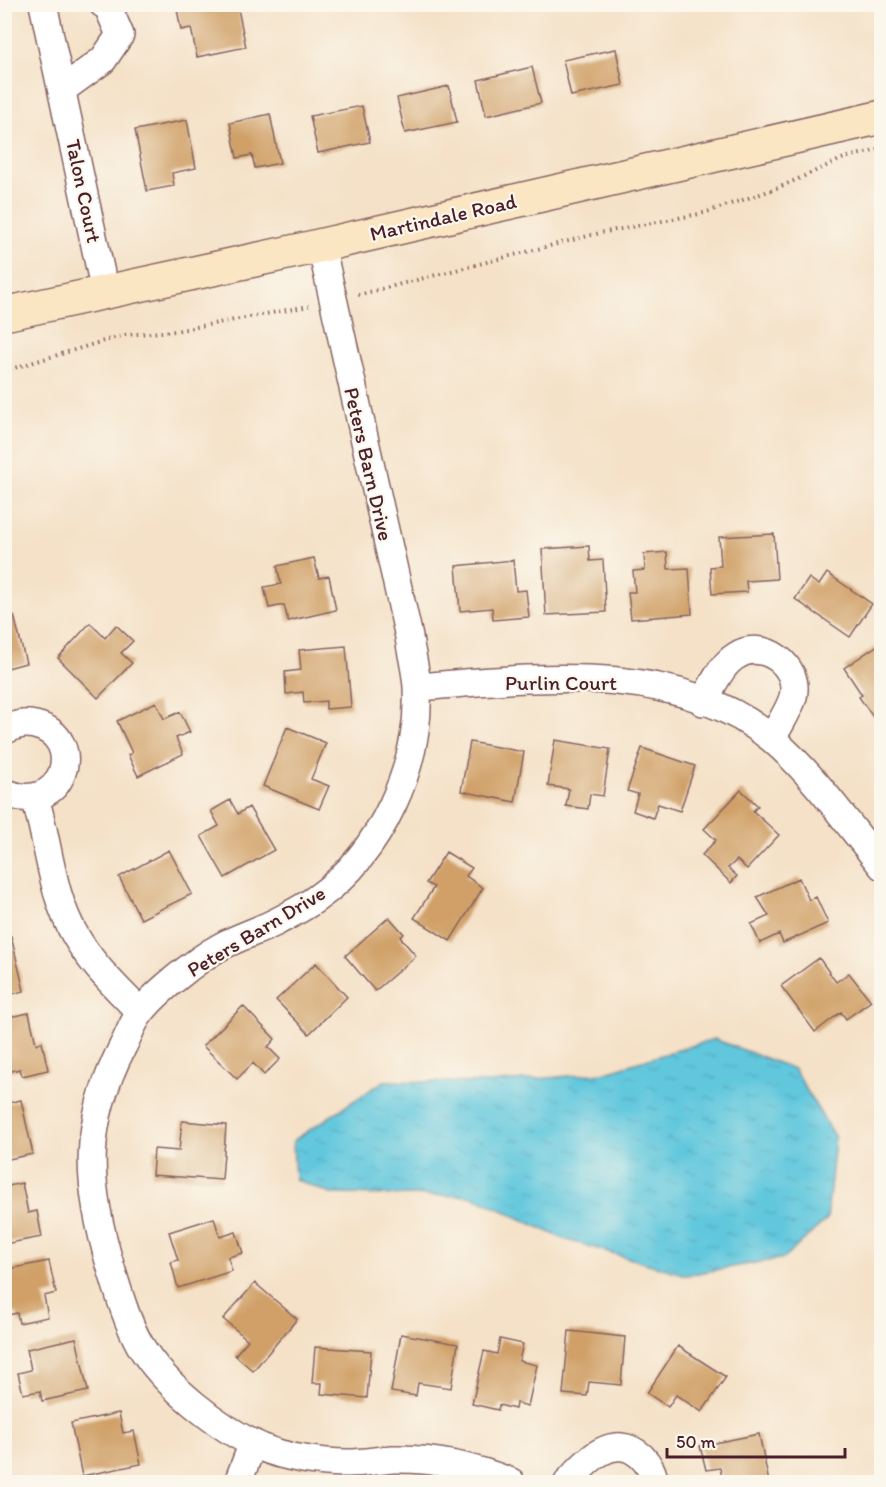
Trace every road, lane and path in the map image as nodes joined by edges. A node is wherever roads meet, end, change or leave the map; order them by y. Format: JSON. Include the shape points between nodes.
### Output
{"nodes":[{"id":1,"x":43,"y":4,"type":"edge"},
{"id":2,"x":103,"y":4,"type":"edge"},
{"id":3,"x":63,"y":89,"type":"junction"},
{"id":4,"x":882,"y":117,"type":"edge"},
{"id":5,"x":882,"y":149,"type":"edge"},
{"id":6,"x":321,"y":245,"type":"junction"},
{"id":7,"x":105,"y":292,"type":"junction"},
{"id":8,"x":332,"y":301,"type":"junction"},
{"id":9,"x":4,"y":314,"type":"edge"},
{"id":10,"x":4,"y":371,"type":"edge"},
{"id":11,"x":417,"y":687,"type":"junction"},
{"id":12,"x":703,"y":702,"type":"junction"},
{"id":13,"x":4,"y":731,"type":"edge"},
{"id":14,"x":772,"y":739,"type":"junction"},
{"id":15,"x":4,"y":792,"type":"edge"},
{"id":16,"x":35,"y":798,"type":"junction"},
{"id":17,"x":882,"y":866,"type":"edge"},
{"id":18,"x":140,"y":1012,"type":"junction"},
{"id":19,"x":252,"y":1443,"type":"junction"},
{"id":20,"x":238,"y":1482,"type":"edge"},
{"id":21,"x":511,"y":1482,"type":"edge"},
{"id":22,"x":568,"y":1482,"type":"edge"},
{"id":23,"x":654,"y":1482,"type":"edge"}],
"edges":[{"from":1,"to":3,"type":"street","name":"Talon Court"},
{"from":2,"to":3,"type":"street","via":[[120,35],[103,60]]},
{"from":3,"to":7,"type":"street","name":"Talon Court"},
{"from":4,"to":6,"type":"street","name":"Martindale Road"},
{"from":5,"to":8,"type":"path","via":[[844,158],[778,188],[704,213],[600,233]]},
{"from":6,"to":7,"type":"street","name":"Martindale Road"},
{"from":6,"to":8,"type":"street","name":"Peters Barn Drive"},
{"from":7,"to":9,"type":"street","name":"Martindale Road"},
{"from":8,"to":10,"type":"path","via":[[175,331],[124,334]]},
{"from":8,"to":11,"type":"street","name":"Peters Barn Drive"},
{"from":11,"to":12,"type":"street","name":"Purlin Court","via":[[607,679],[642,683]]},
{"from":11,"to":18,"type":"street","name":"Peters Barn Drive","via":[[415,729],[406,770],[384,821],[355,863],[318,898],[219,948],[177,978]]},
{"from":12,"to":14,"type":"street","name":"Purlin Court","via":[[746,721]]},
{"from":12,"to":14,"type":"street","via":[[720,673],[736,656],[757,650],[773,655],[787,664],[794,680],[793,698]]},
{"from":13,"to":16,"type":"street","via":[[27,723],[43,727],[56,736],[63,750],[65,765],[60,780],[49,792]]},
{"from":14,"to":17,"type":"street","name":"Purlin Court"},
{"from":15,"to":16,"type":"street","via":[[19,798]]},
{"from":16,"to":18,"type":"street","via":[[61,903],[74,934],[93,962]]},
{"from":18,"to":19,"type":"street","name":"Peters Barn Drive","via":[[98,1105],[92,1143],[92,1187],[103,1241],[119,1296],[140,1344],[161,1374],[231,1431]]},
{"from":19,"to":20,"type":"street"},
{"from":19,"to":21,"type":"street","name":"Peters Barn Drive","via":[[309,1459],[348,1463],[394,1459],[438,1462]]},
{"from":22,"to":23,"type":"street","via":[[602,1450],[620,1445],[647,1462]]}]}
